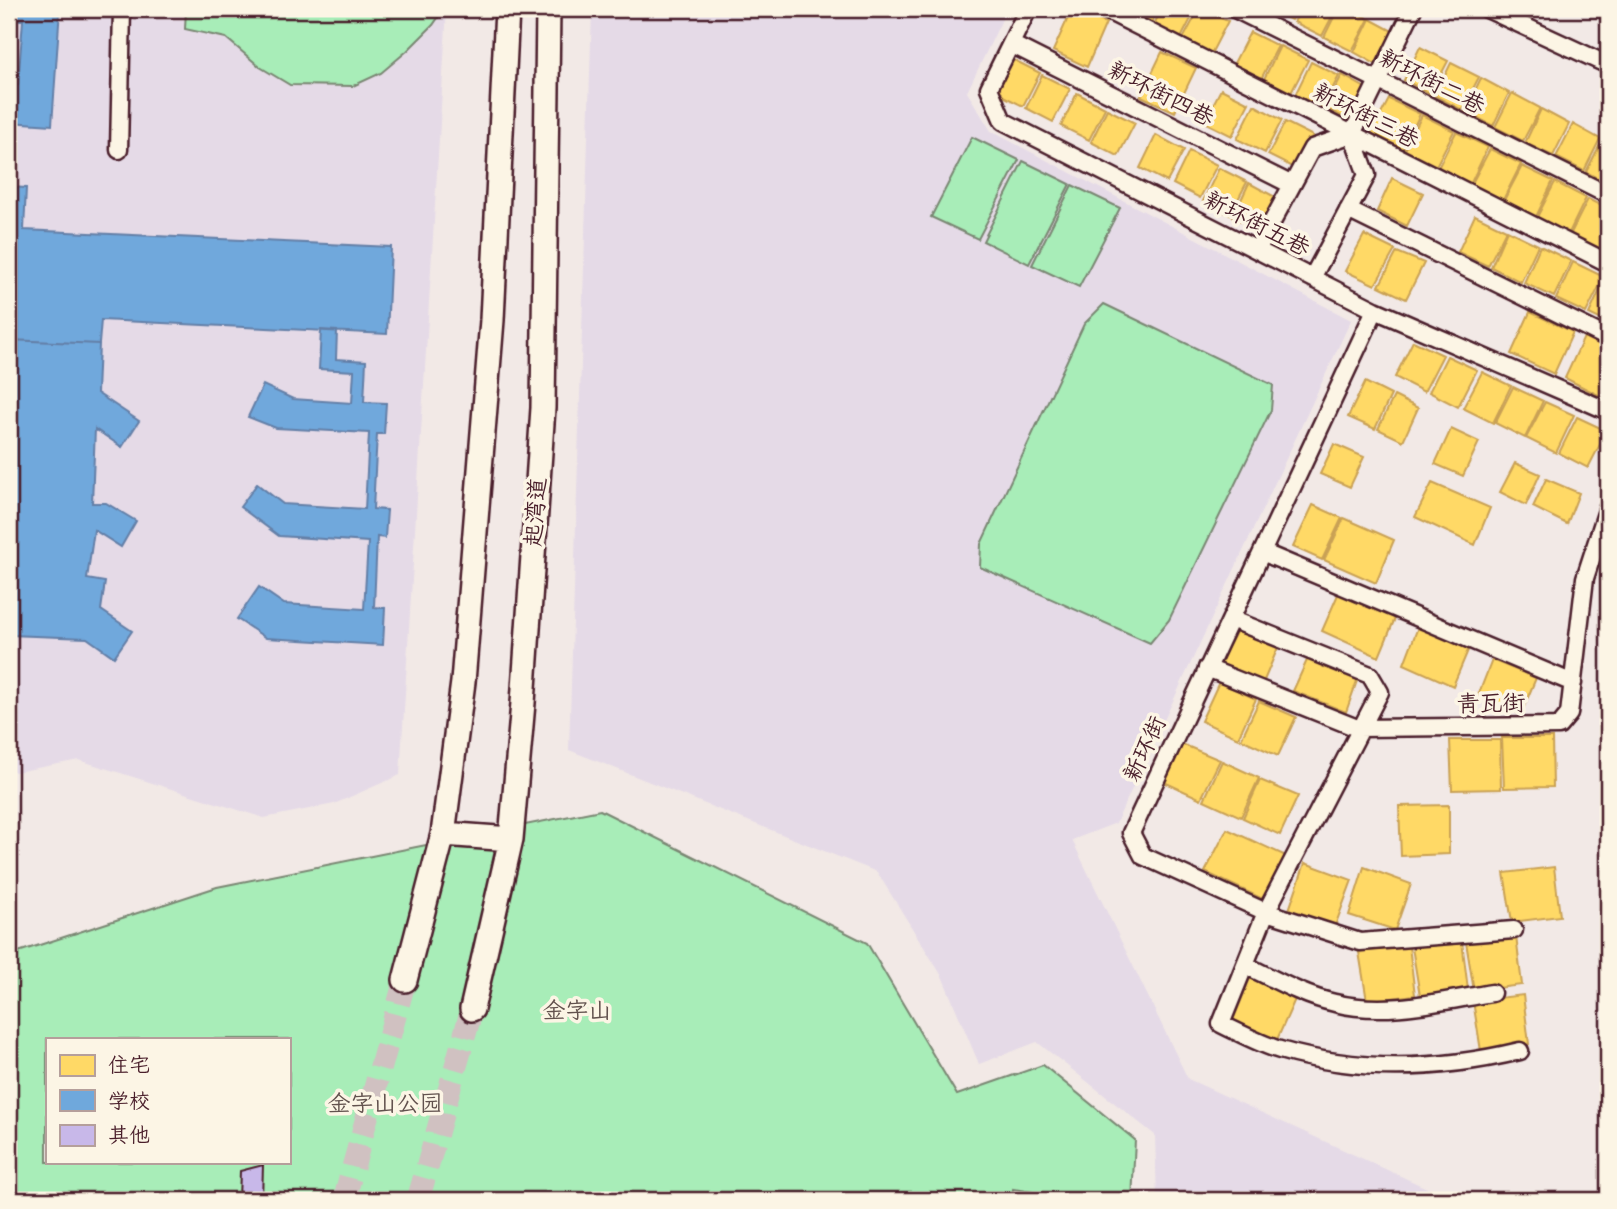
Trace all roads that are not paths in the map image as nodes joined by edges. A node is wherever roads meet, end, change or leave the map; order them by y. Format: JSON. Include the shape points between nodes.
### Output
{"nodes":[{"id":1,"x":122,"y":9,"type":"edge"},
{"id":2,"x":507,"y":9,"type":"edge"},
{"id":3,"x":548,"y":9,"type":"edge"},
{"id":4,"x":1028,"y":9,"type":"edge"},
{"id":5,"x":1104,"y":9,"type":"edge"},
{"id":6,"x":1235,"y":9,"type":"edge"},
{"id":7,"x":1413,"y":9,"type":"edge"},
{"id":8,"x":1487,"y":9,"type":"edge"},
{"id":9,"x":1011,"y":44,"type":"junction"},
{"id":10,"x":1608,"y":65,"type":"edge"},
{"id":11,"x":1378,"y":80,"type":"junction"},
{"id":12,"x":1352,"y":134,"type":"junction"},
{"id":13,"x":119,"y":150,"type":"dead end"},
{"id":14,"x":1292,"y":185,"type":"junction"},
{"id":15,"x":1608,"y":195,"type":"edge"},
{"id":16,"x":1348,"y":210,"type":"junction"},
{"id":17,"x":1257,"y":250,"type":"junction"},
{"id":18,"x":1608,"y":263,"type":"edge"},
{"id":19,"x":1312,"y":278,"type":"junction"},
{"id":20,"x":1375,"y":310,"type":"junction"},
{"id":21,"x":1608,"y":338,"type":"edge"},
{"id":22,"x":1608,"y":411,"type":"edge"},
{"id":23,"x":1608,"y":507,"type":"edge"},
{"id":24,"x":1262,"y":552,"type":"junction"},
{"id":25,"x":1231,"y":620,"type":"junction"},
{"id":26,"x":1208,"y":668,"type":"junction"},
{"id":27,"x":1573,"y":683,"type":"junction"},
{"id":28,"x":1361,"y":729,"type":"junction"},
{"id":29,"x":443,"y":834,"type":"junction"},
{"id":30,"x":511,"y":839,"type":"junction"},
{"id":31,"x":1266,"y":912,"type":"junction"},
{"id":32,"x":1514,"y":930,"type":"dead end"},
{"id":33,"x":1245,"y":965,"type":"junction"},
{"id":34,"x":405,"y":980,"type":"tunnel mouth"},
{"id":35,"x":1492,"y":993,"type":"dead end"},
{"id":36,"x":472,"y":1010,"type":"tunnel mouth"},
{"id":37,"x":1520,"y":1051,"type":"dead end"}],
"edges":[{"from":1,"to":13,"type":"street"},
{"from":2,"to":29,"type":"main road","via":[[491,334],[463,682]]},
{"from":3,"to":30,"type":"main road","name":"起湾道","via":[[543,408]]},
{"from":4,"to":9,"type":"street","name":"新环街五巷"},
{"from":5,"to":12,"type":"street","name":"新环街三巷"},
{"from":6,"to":11,"type":"street","name":"新环街二巷"},
{"from":7,"to":11,"type":"street"},
{"from":8,"to":10,"type":"street"},
{"from":9,"to":14,"type":"street","name":"新环街四巷"},
{"from":9,"to":17,"type":"street","name":"新环街五巷","via":[[989,88],[1003,121]]},
{"from":11,"to":12,"type":"street"},
{"from":11,"to":15,"type":"street","name":"新环街二巷"},
{"from":12,"to":14,"type":"street","via":[[1312,148]]},
{"from":12,"to":16,"type":"street","via":[[1367,175]]},
{"from":12,"to":18,"type":"street","name":"新环街三巷"},
{"from":14,"to":17,"type":"street"},
{"from":16,"to":19,"type":"street"},
{"from":16,"to":21,"type":"street"},
{"from":17,"to":19,"type":"street","name":"新环街五巷"},
{"from":19,"to":20,"type":"street","name":"新环街五巷"},
{"from":20,"to":22,"type":"street","name":"新环街五巷"},
{"from":20,"to":24,"type":"street","name":"新环街"},
{"from":23,"to":27,"type":"street","name":"青瓦街","via":[[1585,578]]},
{"from":24,"to":25,"type":"street","name":"新环街"},
{"from":24,"to":27,"type":"street"},
{"from":25,"to":26,"type":"street","name":"新环街"},
{"from":25,"to":28,"type":"street","via":[[1370,675],[1380,692]]},
{"from":26,"to":28,"type":"street","name":"青瓦街"},
{"from":26,"to":31,"type":"street","name":"新环街","via":[[1131,833],[1143,856]]},
{"from":27,"to":28,"type":"street","name":"青瓦街","via":[[1569,714],[1559,726]]},
{"from":28,"to":31,"type":"street"},
{"from":29,"to":30,"type":"main road"},
{"from":29,"to":34,"type":"main road"},
{"from":30,"to":36,"type":"main road","name":"起湾道"},
{"from":31,"to":32,"type":"street","name":"新环街","via":[[1360,942]]},
{"from":31,"to":33,"type":"street"},
{"from":33,"to":35,"type":"street","via":[[1307,995],[1371,1008]]},
{"from":33,"to":37,"type":"street","via":[[1221,1024],[1279,1049],[1355,1065],[1417,1067]]}]}
